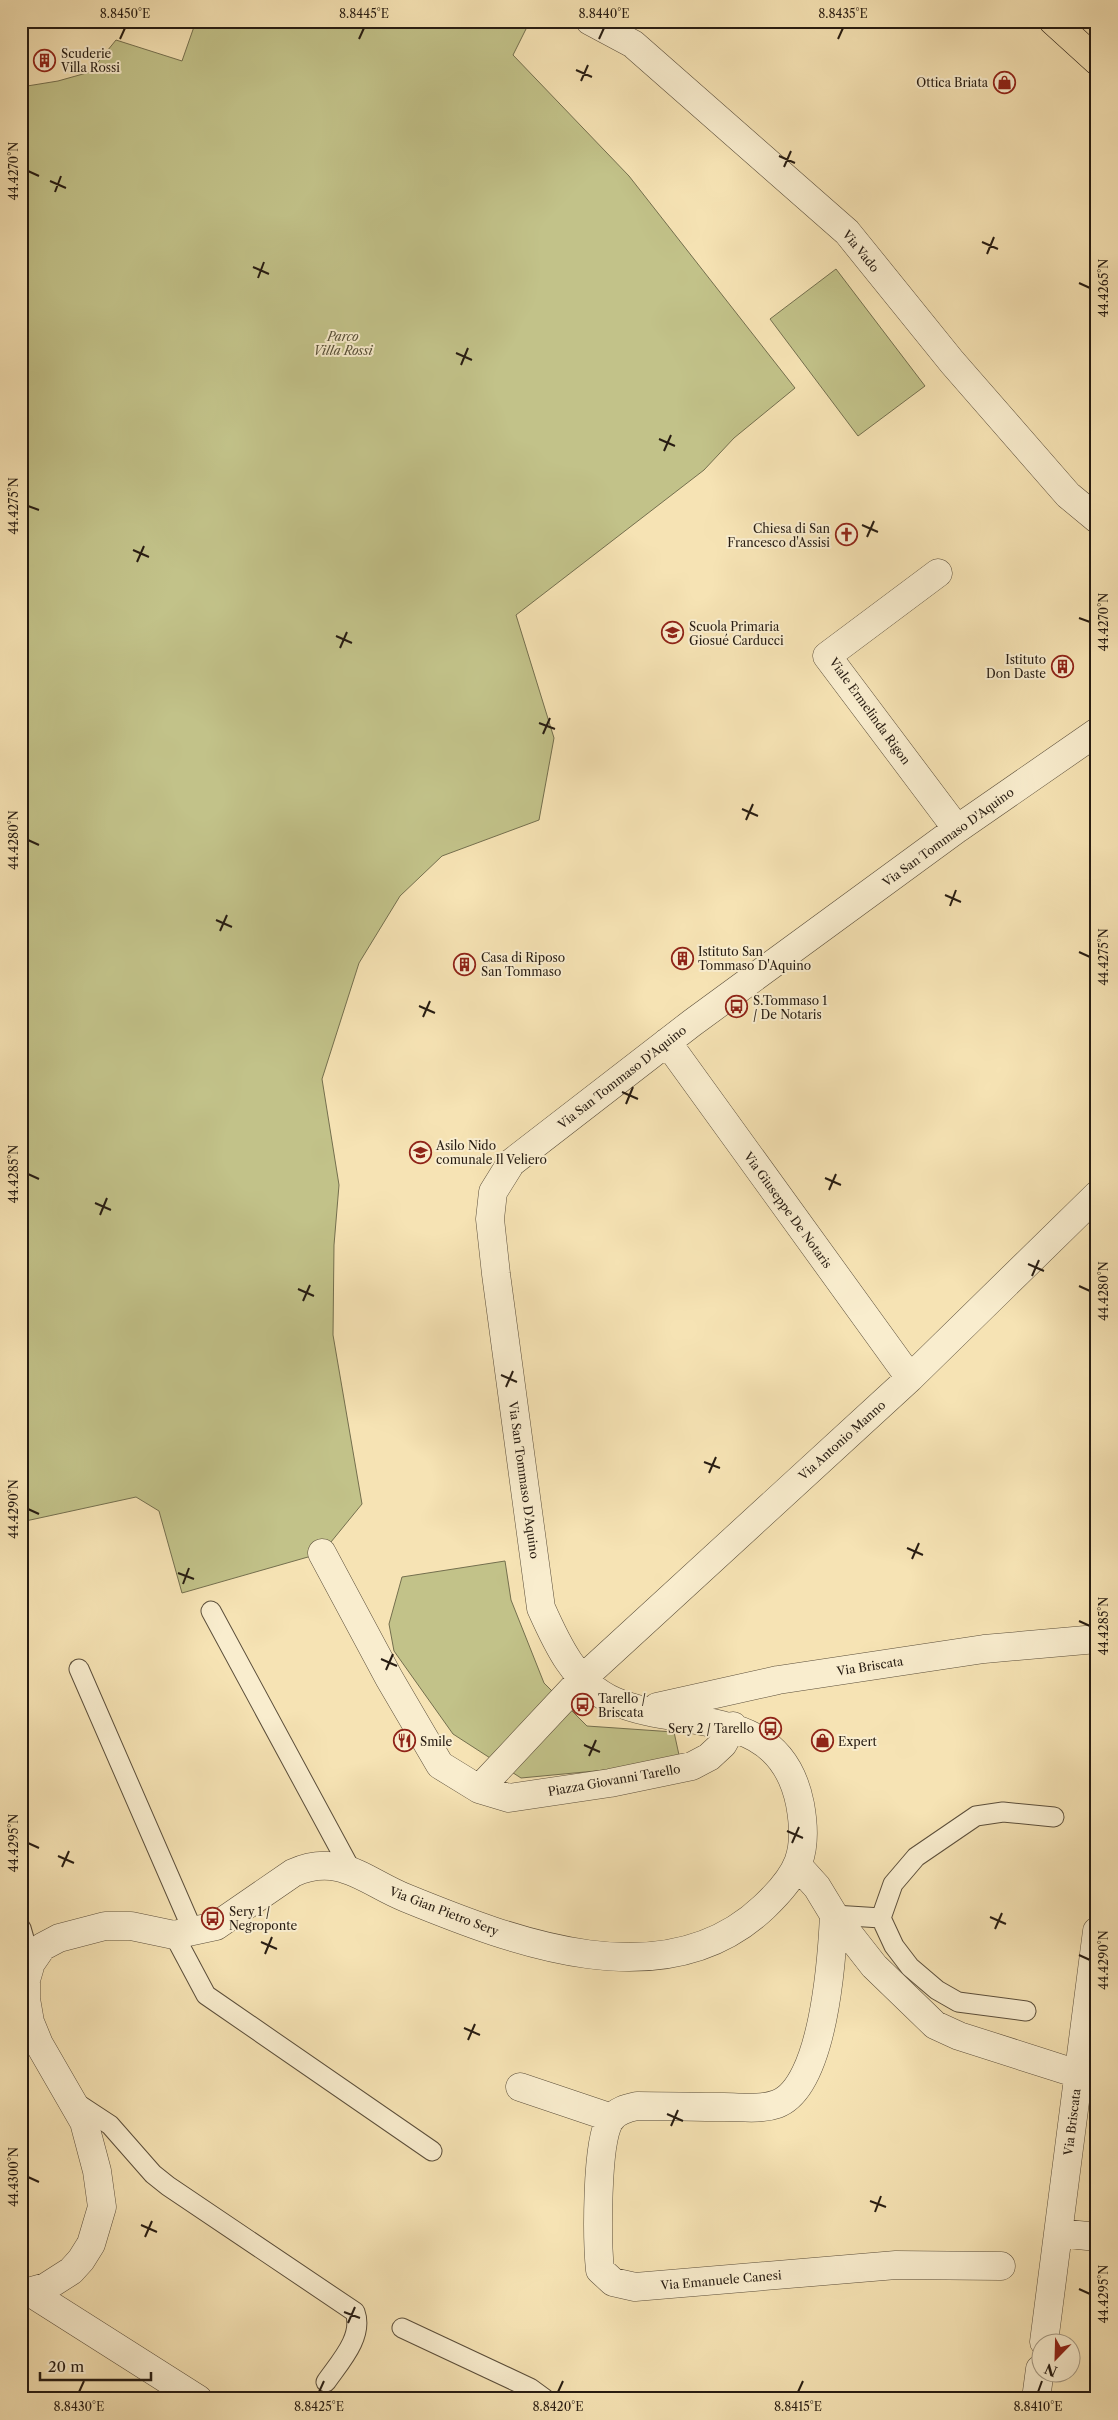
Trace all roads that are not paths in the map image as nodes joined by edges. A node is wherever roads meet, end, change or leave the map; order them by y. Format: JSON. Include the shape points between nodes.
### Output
{"nodes":[{"id":1,"x":590,"y":21,"type":"edge"},
{"id":2,"x":1053,"y":21,"type":"edge"},
{"id":3,"x":1097,"y":61,"type":"edge"},
{"id":4,"x":1097,"y":520,"type":"edge"},
{"id":5,"x":938,"y":572,"type":"dead end"},
{"id":6,"x":1097,"y":732,"type":"edge"},
{"id":7,"x":957,"y":829,"type":"junction"},
{"id":8,"x":667,"y":1042,"type":"junction"},
{"id":9,"x":1097,"y":1195,"type":"edge"},
{"id":10,"x":910,"y":1378,"type":"junction"},
{"id":11,"x":322,"y":1553,"type":"dead end"},
{"id":12,"x":211,"y":1611,"type":"dead end"},
{"id":13,"x":1097,"y":1639,"type":"edge"},
{"id":14,"x":79,"y":1669,"type":"dead end"},
{"id":15,"x":582,"y":1678,"type":"junction"},
{"id":16,"x":646,"y":1710,"type":"junction"},
{"id":17,"x":733,"y":1726,"type":"junction"},
{"id":18,"x":478,"y":1789,"type":"junction"},
{"id":19,"x":1054,"y":1817,"type":"dead end"},
{"id":20,"x":798,"y":1866,"type":"junction"},
{"id":21,"x":351,"y":1870,"type":"junction"},
{"id":22,"x":834,"y":1915,"type":"junction"},
{"id":23,"x":881,"y":1918,"type":"junction"},
{"id":24,"x":21,"y":1928,"type":"edge"},
{"id":25,"x":1097,"y":1931,"type":"edge"},
{"id":26,"x":184,"y":1933,"type":"junction"},
{"id":27,"x":30,"y":1963,"type":"junction"},
{"id":28,"x":1026,"y":2011,"type":"dead end"},
{"id":29,"x":1091,"y":2012,"type":"edge"},
{"id":30,"x":1078,"y":2074,"type":"junction"},
{"id":31,"x":520,"y":2087,"type":"dead end"},
{"id":32,"x":72,"y":2100,"type":"junction"},
{"id":33,"x":612,"y":2118,"type":"junction"},
{"id":34,"x":432,"y":2151,"type":"dead end"},
{"id":35,"x":1059,"y":2233,"type":"junction"},
{"id":36,"x":1097,"y":2238,"type":"edge"},
{"id":37,"x":1001,"y":2266,"type":"dead end"},
{"id":38,"x":26,"y":2293,"type":"edge"},
{"id":39,"x":402,"y":2328,"type":"dead end"},
{"id":40,"x":1045,"y":2332,"type":"edge"},
{"id":41,"x":326,"y":2382,"type":"dead end"},
{"id":42,"x":1038,"y":2382,"type":"edge"},
{"id":43,"x":198,"y":2399,"type":"edge"},
{"id":44,"x":545,"y":2399,"type":"edge"},
{"id":45,"x":1036,"y":2399,"type":"edge"}],
"edges":[{"from":1,"to":4,"type":"street","name":"Via Vado","via":[[633,44],[847,232],[952,362],[1068,495]]},
{"from":2,"to":3,"type":"main road"},
{"from":5,"to":7,"type":"street","name":"Viale Ermelinda Rigon","via":[[827,656]]},
{"from":6,"to":7,"type":"street","name":"Via San Tommaso D'Aquino"},
{"from":7,"to":8,"type":"street","name":"Via San Tommaso D'Aquino"},
{"from":8,"to":10,"type":"street","name":"Via Giuseppe De Notaris"},
{"from":8,"to":15,"type":"street","name":"Via San Tommaso D'Aquino","via":[[511,1163],[493,1192],[490,1219],[494,1256],[541,1608],[558,1646]]},
{"from":9,"to":10,"type":"street","name":"Via Antonio Manno"},
{"from":10,"to":15,"type":"street","name":"Via Antonio Manno"},
{"from":11,"to":18,"type":"street","name":"Piazza Giovanni Tarello","via":[[440,1765]]},
{"from":12,"to":21,"type":"lane"},
{"from":13,"to":16,"type":"street","name":"Via Briscata","via":[[984,1649],[778,1680]]},
{"from":14,"to":26,"type":"lane"},
{"from":15,"to":16,"type":"street","name":"Via Gian Pietro Sery","via":[[613,1700]]},
{"from":15,"to":18,"type":"street"},
{"from":16,"to":17,"type":"street","name":"Via Gian Pietro Sery"},
{"from":17,"to":18,"type":"street","name":"Piazza Giovanni Tarello","via":[[723,1744],[692,1766],[610,1783],[509,1798]]},
{"from":17,"to":20,"type":"street","name":"Via Gian Pietro Sery","via":[[768,1747],[792,1779],[803,1826],[803,1847]]},
{"from":19,"to":23,"type":"lane","via":[[1002,1812],[976,1816],[916,1856],[893,1884]]},
{"from":20,"to":21,"type":"street","name":"Via Gian Pietro Sery","via":[[781,1891],[756,1915],[704,1946],[677,1953],[619,1958],[581,1954],[493,1931],[402,1896]]},
{"from":20,"to":22,"type":"street","via":[[817,1886]]},
{"from":21,"to":26,"type":"street","name":"Via Gian Pietro Sery","via":[[327,1866],[304,1868],[216,1926]]},
{"from":22,"to":23,"type":"lane"},
{"from":22,"to":30,"type":"street","via":[[874,1966],[935,2025],[958,2036]]},
{"from":22,"to":33,"type":"street","via":[[831,1974],[821,2025],[804,2074],[788,2098],[764,2108],[637,2106]]},
{"from":23,"to":28,"type":"lane","via":[[894,1946],[910,1967],[937,1990],[958,2002]]},
{"from":24,"to":27,"type":"lane"},
{"from":25,"to":29,"type":"street","name":"Via Briscata"},
{"from":26,"to":27,"type":"street","name":"Via Gian Pietro Sery","via":[[105,1926],[60,1938],[42,1947]]},
{"from":26,"to":34,"type":"lane","via":[[206,1994]]},
{"from":27,"to":32,"type":"street","via":[[26,1999],[30,2022],[39,2044]]},
{"from":29,"to":30,"type":"street","name":"Via Briscata"},
{"from":30,"to":35,"type":"street","name":"Via Briscata"},
{"from":31,"to":33,"type":"street"},
{"from":32,"to":38,"type":"street","via":[[84,2122],[97,2171],[102,2207],[98,2225],[81,2260],[71,2271],[59,2280]]},
{"from":32,"to":41,"type":"lane","via":[[110,2125],[153,2174],[168,2186],[355,2312],[356,2332]]},
{"from":33,"to":37,"type":"street","name":"Via Emanuele Canesi","via":[[604,2137],[602,2157],[600,2270],[614,2282],[635,2287],[896,2265]]},
{"from":35,"to":36,"type":"street"},
{"from":35,"to":40,"type":"street","name":"Via Briscata"},
{"from":38,"to":43,"type":"street"},
{"from":39,"to":44,"type":"lane","via":[[530,2388]]},
{"from":42,"to":45,"type":"street"}]}
